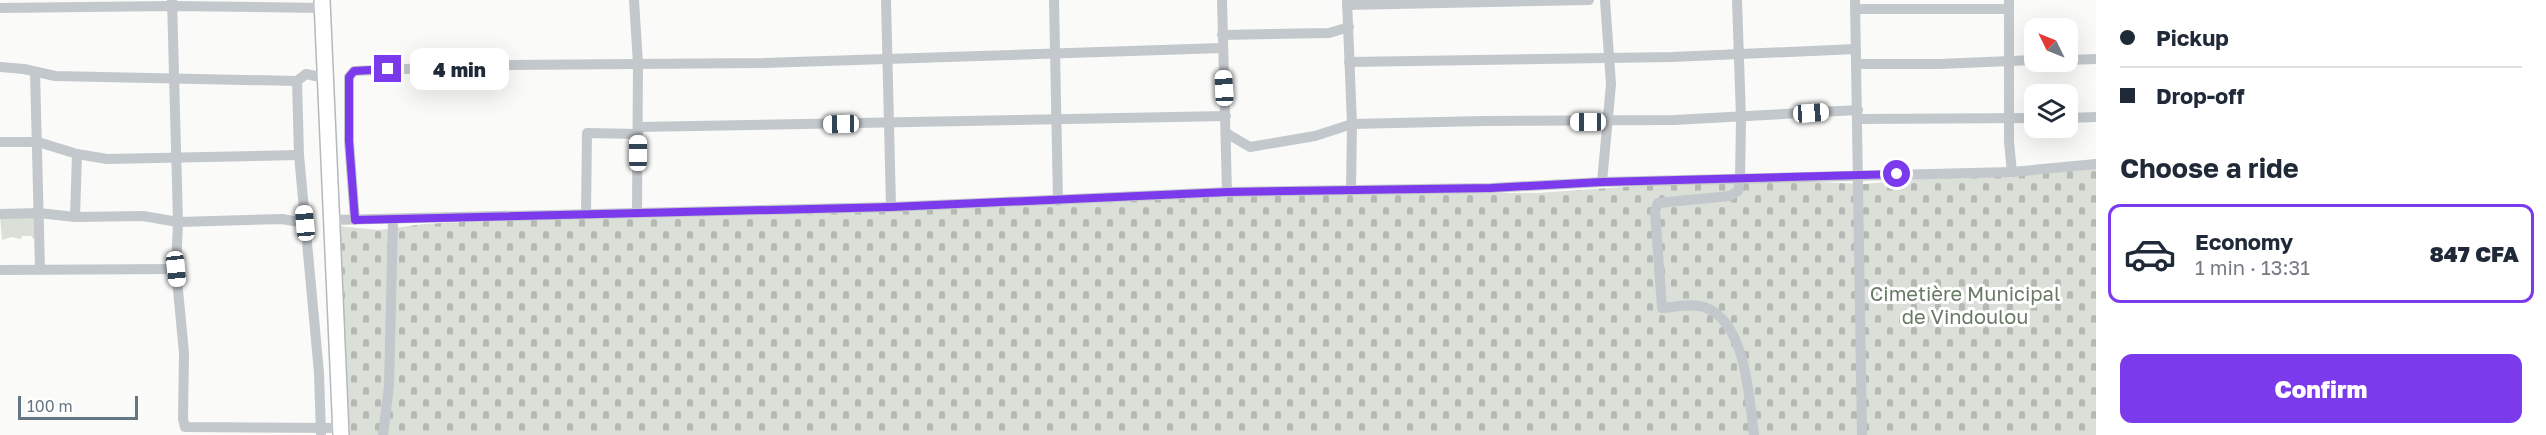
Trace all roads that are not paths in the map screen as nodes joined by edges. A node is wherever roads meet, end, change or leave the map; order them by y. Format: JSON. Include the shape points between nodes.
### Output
{"nodes":[{"id":1,"x":634,"y":0,"type":"edge"},
{"id":2,"x":886,"y":0,"type":"edge"},
{"id":3,"x":1054,"y":0,"type":"edge"},
{"id":4,"x":1222,"y":0,"type":"edge"},
{"id":5,"x":1589,"y":0,"type":"edge"},
{"id":6,"x":1605,"y":0,"type":"edge"},
{"id":7,"x":1737,"y":0,"type":"edge"},
{"id":8,"x":171,"y":3,"type":"edge"},
{"id":9,"x":1347,"y":3,"type":"edge"},
{"id":10,"x":322,"y":4,"type":"edge"},
{"id":11,"x":1855,"y":4,"type":"edge"},
{"id":12,"x":2009,"y":4,"type":"edge"},
{"id":13,"x":0,"y":8,"type":"edge"},
{"id":14,"x":1349,"y":27,"type":"junction"},
{"id":15,"x":1222,"y":35,"type":"junction"},
{"id":16,"x":1222,"y":48,"type":"junction"},
{"id":17,"x":1856,"y":50,"type":"junction"},
{"id":18,"x":1054,"y":52,"type":"junction"},
{"id":19,"x":1738,"y":53,"type":"junction"},
{"id":20,"x":1611,"y":56,"type":"junction"},
{"id":21,"x":887,"y":57,"type":"junction"},
{"id":22,"x":2096,"y":59,"type":"edge"},
{"id":23,"x":2024,"y":60,"type":"edge"},
{"id":24,"x":2078,"y":60,"type":"edge"},
{"id":25,"x":2010,"y":61,"type":"junction"},
{"id":26,"x":1349,"y":62,"type":"junction"},
{"id":27,"x":638,"y":64,"type":"junction"},
{"id":28,"x":1856,"y":64,"type":"junction"},
{"id":29,"x":0,"y":68,"type":"edge"},
{"id":30,"x":35,"y":72,"type":"junction"},
{"id":31,"x":173,"y":77,"type":"junction"},
{"id":32,"x":325,"y":78,"type":"junction"},
{"id":33,"x":297,"y":81,"type":"junction"},
{"id":34,"x":1858,"y":115,"type":"junction"},
{"id":35,"x":1226,"y":116,"type":"junction"},
{"id":36,"x":2096,"y":117,"type":"edge"},
{"id":37,"x":1056,"y":118,"type":"junction"},
{"id":38,"x":1741,"y":118,"type":"junction"},
{"id":39,"x":2009,"y":118,"type":"junction"},
{"id":40,"x":2024,"y":118,"type":"edge"},
{"id":41,"x":2078,"y":118,"type":"edge"},
{"id":42,"x":1608,"y":122,"type":"junction"},
{"id":43,"x":887,"y":123,"type":"junction"},
{"id":44,"x":1352,"y":124,"type":"junction"},
{"id":45,"x":638,"y":130,"type":"junction"},
{"id":46,"x":1226,"y":133,"type":"junction"},
{"id":47,"x":0,"y":142,"type":"edge"},
{"id":48,"x":38,"y":142,"type":"junction"},
{"id":49,"x":77,"y":154,"type":"junction"},
{"id":50,"x":299,"y":155,"type":"junction"},
{"id":51,"x":177,"y":157,"type":"junction"},
{"id":52,"x":2096,"y":164,"type":"edge"},
{"id":53,"x":2012,"y":172,"type":"junction"},
{"id":54,"x":1858,"y":175,"type":"junction"},
{"id":55,"x":1740,"y":179,"type":"junction"},
{"id":56,"x":1602,"y":182,"type":"junction"},
{"id":57,"x":1351,"y":190,"type":"junction"},
{"id":58,"x":1227,"y":192,"type":"junction"},
{"id":59,"x":1058,"y":201,"type":"junction"},
{"id":60,"x":891,"y":207,"type":"junction"},
{"id":61,"x":637,"y":211,"type":"junction"},
{"id":62,"x":39,"y":213,"type":"junction"},
{"id":63,"x":586,"y":213,"type":"junction"},
{"id":64,"x":0,"y":214,"type":"edge"},
{"id":65,"x":75,"y":218,"type":"junction"},
{"id":66,"x":393,"y":219,"type":"junction"},
{"id":67,"x":331,"y":220,"type":"junction"},
{"id":68,"x":355,"y":220,"type":"junction"},
{"id":69,"x":178,"y":222,"type":"junction"},
{"id":70,"x":305,"y":223,"type":"junction"},
{"id":71,"x":40,"y":269,"type":"junction"},
{"id":72,"x":176,"y":269,"type":"junction"},
{"id":73,"x":0,"y":270,"type":"edge"},
{"id":74,"x":321,"y":432,"type":"edge"},
{"id":75,"x":341,"y":432,"type":"edge"},
{"id":76,"x":383,"y":435,"type":"edge"},
{"id":77,"x":1754,"y":435,"type":"edge"},
{"id":78,"x":1862,"y":435,"type":"edge"}],
"edges":[{"from":1,"to":27,"type":"street"},
{"from":2,"to":21,"type":"street"},
{"from":3,"to":18,"type":"street"},
{"from":4,"to":15,"type":"street"},
{"from":5,"to":9,"type":"street"},
{"from":6,"to":20,"type":"street"},
{"from":7,"to":19,"type":"street"},
{"from":8,"to":10,"type":"street"},
{"from":8,"to":13,"type":"street"},
{"from":8,"to":31,"type":"street"},
{"from":9,"to":14,"type":"street"},
{"from":10,"to":32,"type":"highway"},
{"from":11,"to":12,"type":"street"},
{"from":11,"to":17,"type":"street"},
{"from":12,"to":25,"type":"street"},
{"from":14,"to":15,"type":"street","via":[[1329,33]]},
{"from":14,"to":26,"type":"street"},
{"from":15,"to":16,"type":"street"},
{"from":16,"to":18,"type":"street"},
{"from":16,"to":35,"type":"street"},
{"from":17,"to":19,"type":"street"},
{"from":17,"to":28,"type":"street"},
{"from":18,"to":21,"type":"street"},
{"from":18,"to":37,"type":"street"},
{"from":19,"to":20,"type":"street"},
{"from":19,"to":38,"type":"street"},
{"from":20,"to":26,"type":"street"},
{"from":20,"to":42,"type":"street"},
{"from":21,"to":27,"type":"street"},
{"from":21,"to":43,"type":"street"},
{"from":22,"to":24,"type":"street"},
{"from":23,"to":25,"type":"street"},
{"from":25,"to":28,"type":"street"},
{"from":25,"to":39,"type":"street"},
{"from":26,"to":44,"type":"street"},
{"from":27,"to":45,"type":"street"},
{"from":27,"to":68,"type":"street","via":[[354,71],[349,77],[349,141]]},
{"from":28,"to":34,"type":"street"},
{"from":29,"to":30,"type":"street"},
{"from":30,"to":31,"type":"street","via":[[121,79]]},
{"from":30,"to":48,"type":"street"},
{"from":31,"to":33,"type":"street"},
{"from":31,"to":51,"type":"street"},
{"from":32,"to":33,"type":"street","via":[[306,74]]},
{"from":32,"to":67,"type":"highway"},
{"from":33,"to":50,"type":"street"},
{"from":34,"to":38,"type":"street"},
{"from":34,"to":39,"type":"street"},
{"from":34,"to":54,"type":"street"},
{"from":35,"to":37,"type":"street"},
{"from":35,"to":46,"type":"street"},
{"from":36,"to":41,"type":"street"},
{"from":37,"to":43,"type":"street"},
{"from":37,"to":59,"type":"street"},
{"from":38,"to":42,"type":"street"},
{"from":38,"to":55,"type":"street"},
{"from":39,"to":40,"type":"street"},
{"from":39,"to":53,"type":"street"},
{"from":42,"to":44,"type":"street"},
{"from":42,"to":56,"type":"street"},
{"from":43,"to":45,"type":"street"},
{"from":43,"to":60,"type":"street"},
{"from":44,"to":46,"type":"street","via":[[1315,136],[1250,147]]},
{"from":44,"to":57,"type":"street"},
{"from":45,"to":61,"type":"street"},
{"from":45,"to":63,"type":"street","via":[[587,133]]},
{"from":46,"to":58,"type":"street"},
{"from":47,"to":48,"type":"street"},
{"from":48,"to":49,"type":"street"},
{"from":48,"to":62,"type":"street"},
{"from":49,"to":51,"type":"street","via":[[107,159]]},
{"from":49,"to":65,"type":"street"},
{"from":50,"to":51,"type":"street"},
{"from":50,"to":70,"type":"street"},
{"from":51,"to":69,"type":"street"},
{"from":52,"to":53,"type":"street"},
{"from":53,"to":54,"type":"street"},
{"from":54,"to":55,"type":"street"},
{"from":54,"to":78,"type":"street"},
{"from":55,"to":56,"type":"street"},
{"from":55,"to":77,"type":"street","via":[[1738,190],[1730,196],[1658,203],[1654,211],[1662,308],[1701,306],[1716,312],[1726,322],[1737,342],[1748,384]]},
{"from":56,"to":57,"type":"street"},
{"from":57,"to":58,"type":"street"},
{"from":58,"to":59,"type":"street"},
{"from":59,"to":60,"type":"street"},
{"from":60,"to":61,"type":"street"},
{"from":61,"to":63,"type":"street"},
{"from":62,"to":64,"type":"street"},
{"from":62,"to":65,"type":"street"},
{"from":62,"to":71,"type":"street"},
{"from":63,"to":66,"type":"street"},
{"from":65,"to":69,"type":"street","via":[[142,216]]},
{"from":66,"to":68,"type":"street"},
{"from":66,"to":76,"type":"street","via":[[389,386]]},
{"from":67,"to":68,"type":"street"},
{"from":67,"to":75,"type":"highway"},
{"from":69,"to":70,"type":"street","via":[[282,219]]},
{"from":69,"to":72,"type":"street"},
{"from":70,"to":74,"type":"street"},
{"from":71,"to":72,"type":"street"},
{"from":71,"to":73,"type":"street"},
{"from":72,"to":74,"type":"street","via":[[184,353],[185,427]]},
{"from":74,"to":75,"type":"street"}]}
